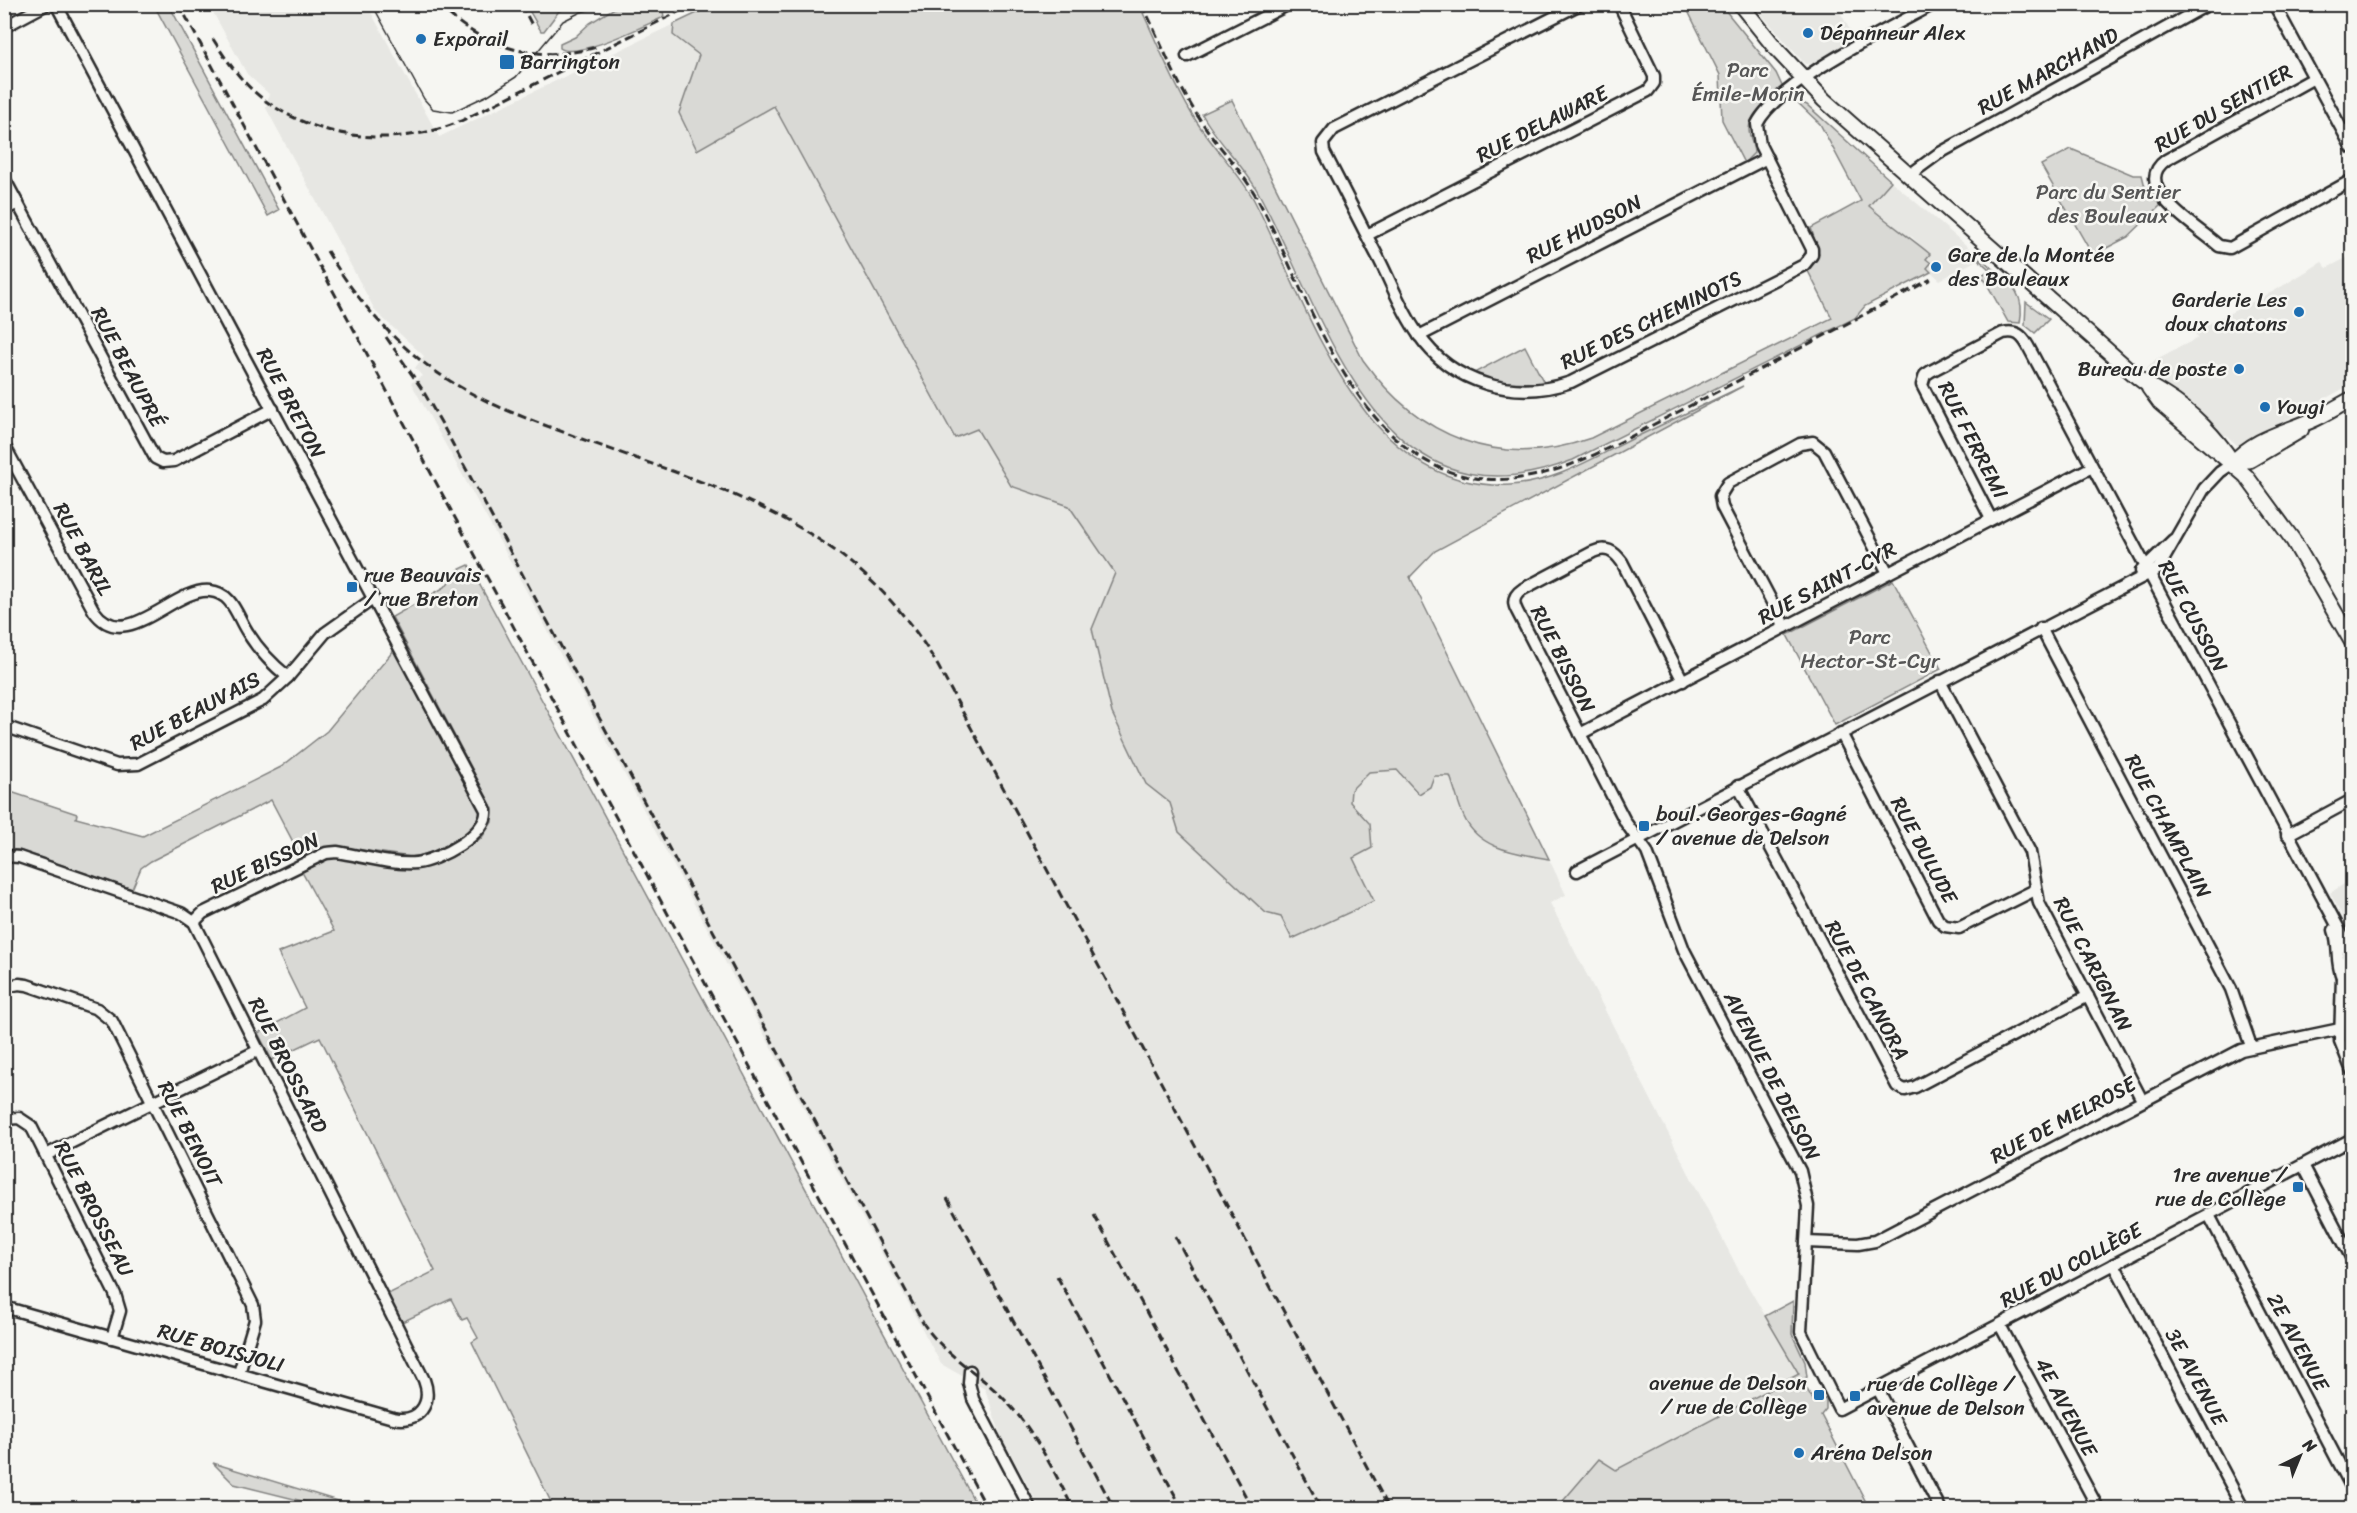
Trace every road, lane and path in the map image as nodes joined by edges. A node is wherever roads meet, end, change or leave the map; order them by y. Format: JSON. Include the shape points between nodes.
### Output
{"nodes":[{"id":1,"x":47,"y":4,"type":"edge"},
{"id":2,"x":56,"y":4,"type":"edge"},
{"id":3,"x":1289,"y":4,"type":"edge"},
{"id":4,"x":1580,"y":4,"type":"edge"},
{"id":5,"x":1619,"y":4,"type":"edge"},
{"id":6,"x":1740,"y":4,"type":"edge"},
{"id":7,"x":1934,"y":4,"type":"edge"},
{"id":8,"x":2209,"y":4,"type":"edge"},
{"id":9,"x":2274,"y":4,"type":"edge"},
{"id":10,"x":4,"y":27,"type":"edge"},
{"id":11,"x":1188,"y":56,"type":"dead end"},
{"id":12,"x":2314,"y":78,"type":"junction"},
{"id":13,"x":1804,"y":80,"type":"junction"},
{"id":14,"x":2352,"y":148,"type":"edge"},
{"id":15,"x":1767,"y":158,"type":"junction"},
{"id":16,"x":1908,"y":176,"type":"junction"},
{"id":17,"x":4,"y":178,"type":"edge"},
{"id":18,"x":2352,"y":180,"type":"edge"},
{"id":19,"x":18,"y":203,"type":"junction"},
{"id":20,"x":4,"y":210,"type":"edge"},
{"id":21,"x":1367,"y":236,"type":"junction"},
{"id":22,"x":2019,"y":334,"type":"joint"},
{"id":23,"x":1419,"y":336,"type":"junction"},
{"id":24,"x":2352,"y":399,"type":"edge"},
{"id":25,"x":273,"y":409,"type":"junction"},
{"id":26,"x":4,"y":445,"type":"edge"},
{"id":27,"x":2233,"y":463,"type":"junction"},
{"id":28,"x":2092,"y":467,"type":"junction"},
{"id":29,"x":1991,"y":519,"type":"junction"},
{"id":30,"x":2146,"y":570,"type":"junction"},
{"id":31,"x":1888,"y":573,"type":"junction"},
{"id":32,"x":373,"y":599,"type":"junction"},
{"id":33,"x":1785,"y":627,"type":"junction"},
{"id":34,"x":2041,"y":628,"type":"junction"},
{"id":35,"x":2352,"y":642,"type":"edge"},
{"id":36,"x":288,"y":677,"type":"junction"},
{"id":37,"x":1683,"y":681,"type":"junction"},
{"id":38,"x":1940,"y":681,"type":"junction"},
{"id":39,"x":4,"y":726,"type":"edge"},
{"id":40,"x":1841,"y":733,"type":"junction"},
{"id":41,"x":1580,"y":734,"type":"junction"},
{"id":42,"x":1738,"y":786,"type":"junction"},
{"id":43,"x":2352,"y":800,"type":"edge"},
{"id":44,"x":486,"y":821,"type":"joint"},
{"id":45,"x":2287,"y":835,"type":"junction"},
{"id":46,"x":1637,"y":839,"type":"junction"},
{"id":47,"x":4,"y":856,"type":"edge"},
{"id":48,"x":1577,"y":871,"type":"dead end"},
{"id":49,"x":2035,"y":891,"type":"junction"},
{"id":50,"x":194,"y":922,"type":"junction"},
{"id":51,"x":4,"y":987,"type":"edge"},
{"id":52,"x":2088,"y":996,"type":"junction"},
{"id":53,"x":2340,"y":1029,"type":"junction"},
{"id":54,"x":2251,"y":1046,"type":"junction"},
{"id":55,"x":259,"y":1050,"type":"junction"},
{"id":56,"x":2352,"y":1071,"type":"edge"},
{"id":57,"x":2142,"y":1100,"type":"junction"},
{"id":58,"x":152,"y":1102,"type":"junction"},
{"id":59,"x":4,"y":1119,"type":"edge"},
{"id":60,"x":2352,"y":1139,"type":"edge"},
{"id":61,"x":46,"y":1155,"type":"junction"},
{"id":62,"x":2302,"y":1165,"type":"junction"},
{"id":63,"x":2209,"y":1215,"type":"junction"},
{"id":64,"x":1806,"y":1242,"type":"junction"},
{"id":65,"x":2352,"y":1259,"type":"edge"},
{"id":66,"x":2114,"y":1264,"type":"junction"},
{"id":67,"x":4,"y":1307,"type":"edge"},
{"id":68,"x":2000,"y":1325,"type":"junction"},
{"id":69,"x":112,"y":1338,"type":"junction"},
{"id":70,"x":970,"y":1371,"type":"dead end"},
{"id":71,"x":239,"y":1373,"type":"junction"},
{"id":72,"x":1878,"y":1389,"type":"junction"},
{"id":73,"x":424,"y":1408,"type":"joint"},
{"id":74,"x":1839,"y":1410,"type":"joint"},
{"id":75,"x":2352,"y":1488,"type":"edge"},
{"id":76,"x":1030,"y":1509,"type":"edge"},
{"id":77,"x":1940,"y":1509,"type":"edge"},
{"id":78,"x":2098,"y":1509,"type":"edge"},
{"id":79,"x":2243,"y":1509,"type":"edge"}],
"edges":[{"from":1,"to":10,"type":"street"},
{"from":2,"to":25,"type":"street","name":"RUE BRETON"},
{"from":3,"to":11,"type":"street"},
{"from":4,"to":21,"type":"street","name":"RUE DES CHEMINOTS","via":[[1329,133],[1323,143],[1324,152]]},
{"from":5,"to":21,"type":"street","name":"RUE DELAWARE","via":[[1652,70],[1654,83],[1648,92]]},
{"from":6,"to":13,"type":"street"},
{"from":7,"to":13,"type":"street"},
{"from":8,"to":16,"type":"street","name":"RUE MARCHAND","via":[[1938,154]]},
{"from":9,"to":12,"type":"street","name":"RUE DU SENTIER"},
{"from":12,"to":14,"type":"street","name":"RUE DU SENTIER"},
{"from":12,"to":18,"type":"street","name":"RUE DU SENTIER","via":[[2166,160],[2156,170],[2155,185],[2163,197],[2213,241],[2230,249]]},
{"from":13,"to":15,"type":"street","name":"RUE DES CHEMINOTS","via":[[1764,113],[1757,124]]},
{"from":13,"to":16,"type":"street"},
{"from":15,"to":23,"type":"street","name":"RUE HUDSON"},
{"from":15,"to":23,"type":"street","name":"RUE DES CHEMINOTS","via":[[1812,249],[1808,261],[1797,270],[1583,377],[1547,389],[1510,390],[1474,380],[1451,368]]},
{"from":16,"to":27,"type":"street","via":[[2148,387],[2168,397],[2219,442]]},
{"from":17,"to":19,"type":"street","name":"RUE BEAUPRÉ"},
{"from":19,"to":20,"type":"street"},
{"from":19,"to":25,"type":"street","name":"RUE BEAUPRÉ","via":[[155,458],[174,461]]},
{"from":21,"to":23,"type":"street","name":"RUE DES CHEMINOTS"},
{"from":22,"to":28,"type":"street","name":"RUE CUSSON"},
{"from":22,"to":29,"type":"street","name":"RUE FERREMI","via":[[2003,333],[1970,350],[1925,375],[1922,385]]},
{"from":24,"to":27,"type":"street","via":[[2242,452]]},
{"from":25,"to":32,"type":"street","name":"RUE BRETON"},
{"from":26,"to":36,"type":"street","name":"RUE BARIL","via":[[102,621],[113,626],[132,624],[194,593],[213,591],[230,601],[253,639]]},
{"from":27,"to":30,"type":"street","via":[[2204,489],[2162,564]]},
{"from":27,"to":35,"type":"street","via":[[2293,540]]},
{"from":28,"to":29,"type":"street","name":"RUE SAINT-CYR"},
{"from":28,"to":30,"type":"street","name":"RUE CUSSON"},
{"from":29,"to":31,"type":"street","name":"RUE SAINT-CYR"},
{"from":30,"to":34,"type":"street","via":[[2136,579]]},
{"from":30,"to":45,"type":"street","name":"RUE CUSSON"},
{"from":31,"to":33,"type":"street","name":"RUE SAINT-CYR"},
{"from":31,"to":33,"type":"street","via":[[1824,450],[1813,442],[1800,444],[1728,483],[1720,496],[1722,507]]},
{"from":32,"to":36,"type":"street","name":"RUE BEAUVAIS","via":[[325,633]]},
{"from":32,"to":44,"type":"street","name":"RUE BRETON","via":[[483,802]]},
{"from":33,"to":37,"type":"street","name":"RUE SAINT-CYR"},
{"from":34,"to":38,"type":"street"},
{"from":34,"to":54,"type":"street","name":"RUE CHAMPLAIN","via":[[2231,989]]},
{"from":36,"to":39,"type":"street","name":"RUE BEAUVAIS","via":[[263,700],[138,764],[127,766]]},
{"from":37,"to":41,"type":"street","name":"RUE SAINT-CYR"},
{"from":37,"to":41,"type":"street","name":"RUE BISSON","via":[[1618,557],[1605,549],[1522,589],[1514,600],[1516,611]]},
{"from":38,"to":40,"type":"street"},
{"from":38,"to":49,"type":"street","name":"RUE CARIGNAN","via":[[2030,852]]},
{"from":40,"to":42,"type":"street"},
{"from":40,"to":49,"type":"street","name":"RUE DULUDE","via":[[1938,920],[1945,926],[1959,928]]},
{"from":41,"to":46,"type":"street","name":"RUE BISSON"},
{"from":42,"to":46,"type":"street"},
{"from":42,"to":52,"type":"street","name":"RUE DE CANORA","via":[[1900,1089],[1915,1087]]},
{"from":43,"to":45,"type":"street"},
{"from":44,"to":50,"type":"street","name":"RUE BISSON","via":[[474,836],[418,863],[337,852],[322,854],[203,913]]},
{"from":45,"to":53,"type":"street","name":"RUE CUSSON","via":[[2347,948]]},
{"from":46,"to":48,"type":"street"},
{"from":46,"to":64,"type":"street","name":"AVENUE DE DELSON","via":[[1647,852],[1684,950],[1800,1171],[1807,1195]]},
{"from":47,"to":50,"type":"street","via":[[19,857],[181,913]]},
{"from":49,"to":52,"type":"street","name":"RUE CARIGNAN"},
{"from":50,"to":55,"type":"street","name":"RUE BROSSARD"},
{"from":51,"to":58,"type":"street","name":"RUE BENOIT","via":[[22,984],[106,1015]]},
{"from":52,"to":57,"type":"street","name":"RUE CARIGNAN"},
{"from":53,"to":54,"type":"street","name":"RUE DE MELROSE"},
{"from":53,"to":56,"type":"street","name":"RUE CUSSON","via":[[2340,1046]]},
{"from":54,"to":57,"type":"street","name":"RUE DE MELROSE"},
{"from":55,"to":58,"type":"street"},
{"from":55,"to":73,"type":"street","name":"RUE BROSSARD","via":[[424,1380],[428,1394]]},
{"from":57,"to":64,"type":"street","name":"RUE DE MELROSE","via":[[1880,1239],[1865,1244]]},
{"from":58,"to":61,"type":"street"},
{"from":58,"to":71,"type":"street","name":"RUE BENOIT","via":[[253,1305],[255,1320]]},
{"from":59,"to":61,"type":"street","name":"RUE BROSSEAU","via":[[15,1117],[28,1123]]},
{"from":60,"to":62,"type":"street","name":"RUE DU COLLÈGE"},
{"from":61,"to":69,"type":"street","name":"RUE BROSSEAU","via":[[118,1301],[120,1311]]},
{"from":62,"to":63,"type":"street","name":"RUE DU COLLÈGE"},
{"from":62,"to":65,"type":"street"},
{"from":63,"to":66,"type":"street","name":"RUE DU COLLÈGE"},
{"from":63,"to":75,"type":"street","name":"2E AVENUE"},
{"from":64,"to":74,"type":"street","name":"AVENUE DE DELSON","via":[[1801,1332]]},
{"from":66,"to":68,"type":"street","name":"RUE DU COLLÈGE"},
{"from":66,"to":79,"type":"street","name":"3E AVENUE"},
{"from":67,"to":69,"type":"street","name":"RUE BOISJOLI"},
{"from":68,"to":72,"type":"street","name":"RUE DU COLLÈGE"},
{"from":68,"to":78,"type":"street","name":"4E AVENUE"},
{"from":69,"to":71,"type":"street","name":"RUE BOISJOLI"},
{"from":70,"to":76,"type":"street","via":[[973,1399]]},
{"from":71,"to":73,"type":"street","name":"RUE BOISJOLI","via":[[400,1420],[411,1418]]},
{"from":72,"to":74,"type":"street","name":"RUE DU COLLÈGE"},
{"from":72,"to":77,"type":"street"}]}
